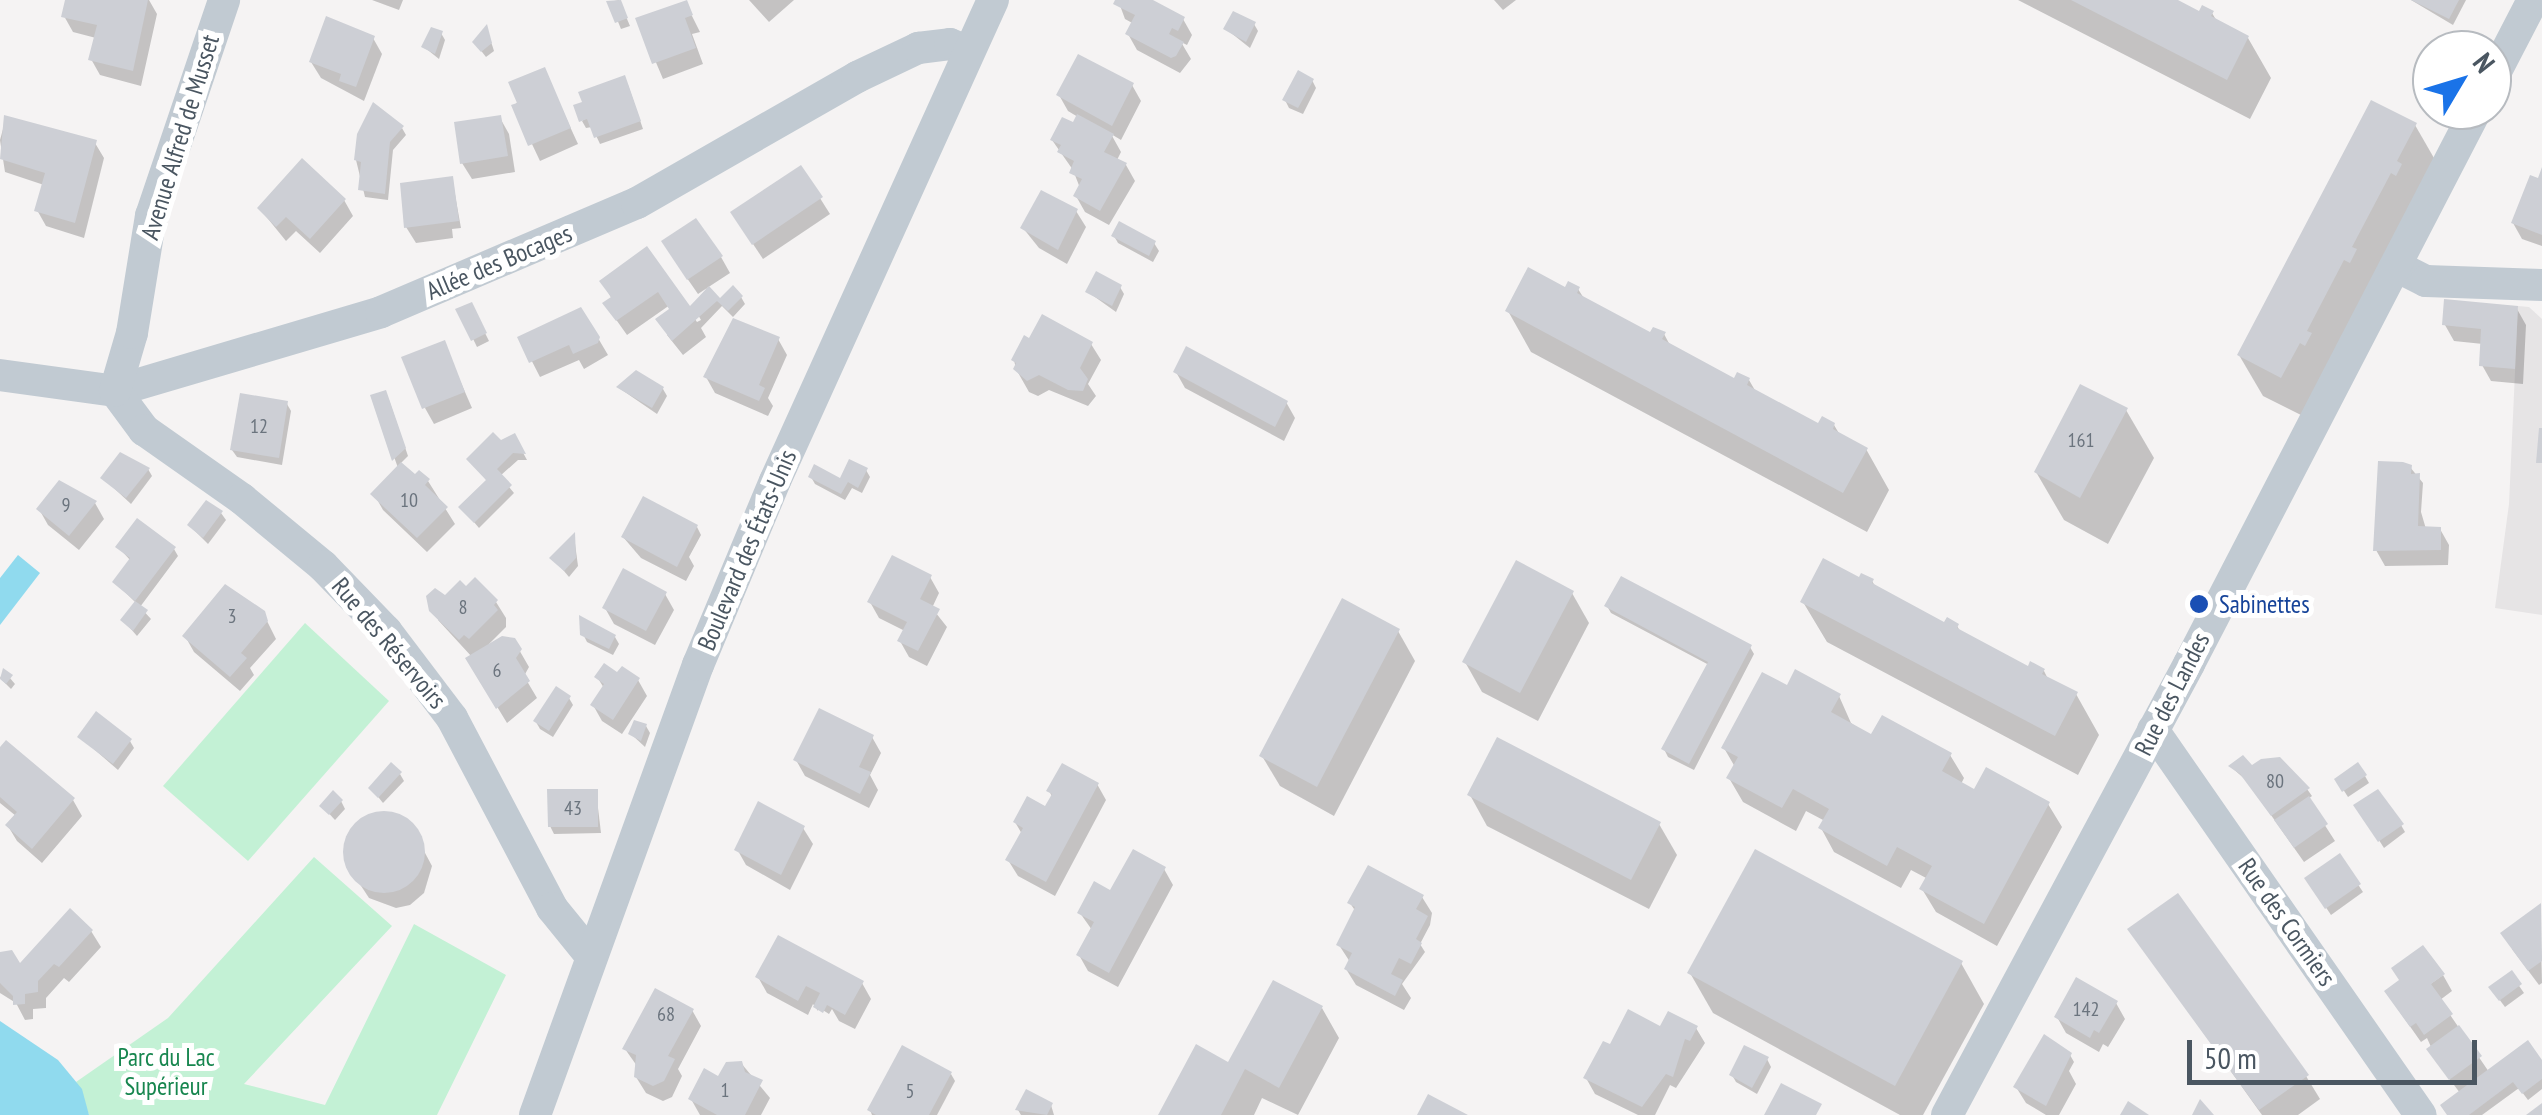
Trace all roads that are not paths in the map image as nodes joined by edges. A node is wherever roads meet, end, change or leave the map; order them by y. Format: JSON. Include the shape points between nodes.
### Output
{"nodes":[{"id":1,"x":224,"y":0,"type":"edge"},
{"id":2,"x":993,"y":0,"type":"edge"},
{"id":3,"x":2534,"y":0,"type":"edge"},
{"id":4,"x":2512,"y":41,"type":"edge"},
{"id":5,"x":967,"y":51,"type":"junction"},
{"id":6,"x":2466,"y":130,"type":"edge"},
{"id":7,"x":2398,"y":266,"type":"junction"},
{"id":8,"x":2542,"y":285,"type":"edge"},
{"id":9,"x":0,"y":376,"type":"edge"},
{"id":10,"x":115,"y":391,"type":"junction"},
{"id":11,"x":2153,"y":730,"type":"junction"},
{"id":12,"x":591,"y":956,"type":"junction"},
{"id":13,"x":541,"y":1112,"type":"edge"},
{"id":14,"x":1947,"y":1115,"type":"edge"},
{"id":15,"x":2420,"y":1115,"type":"edge"}],
"edges":[{"from":1,"to":10,"type":"street","name":"Avenue Alfred de Musset","via":[[151,216]]},
{"from":2,"to":5,"type":"street","name":"Boulevard des États-Unis"},
{"from":3,"to":4,"type":"street"},
{"from":5,"to":10,"type":"street","name":"Allée des Bocages","via":[[950,44],[918,48],[637,203],[381,312]]},
{"from":5,"to":12,"type":"street","name":"Boulevard des États-Unis","via":[[774,481]]},
{"from":6,"to":7,"type":"street","name":"Rue des Landes"},
{"from":7,"to":8,"type":"street","via":[[2426,281]]},
{"from":7,"to":11,"type":"street","name":"Rue des Landes"},
{"from":9,"to":10,"type":"street","name":"Allée des Bocages"},
{"from":10,"to":12,"type":"street","name":"Rue des Réservoirs","via":[[144,430],[242,499],[386,632],[452,718],[552,908]]},
{"from":11,"to":14,"type":"street","name":"Rue des Landes"},
{"from":11,"to":15,"type":"street","name":"Rue des Cormiers"},
{"from":12,"to":13,"type":"street","name":"Boulevard des États-Unis"}]}
